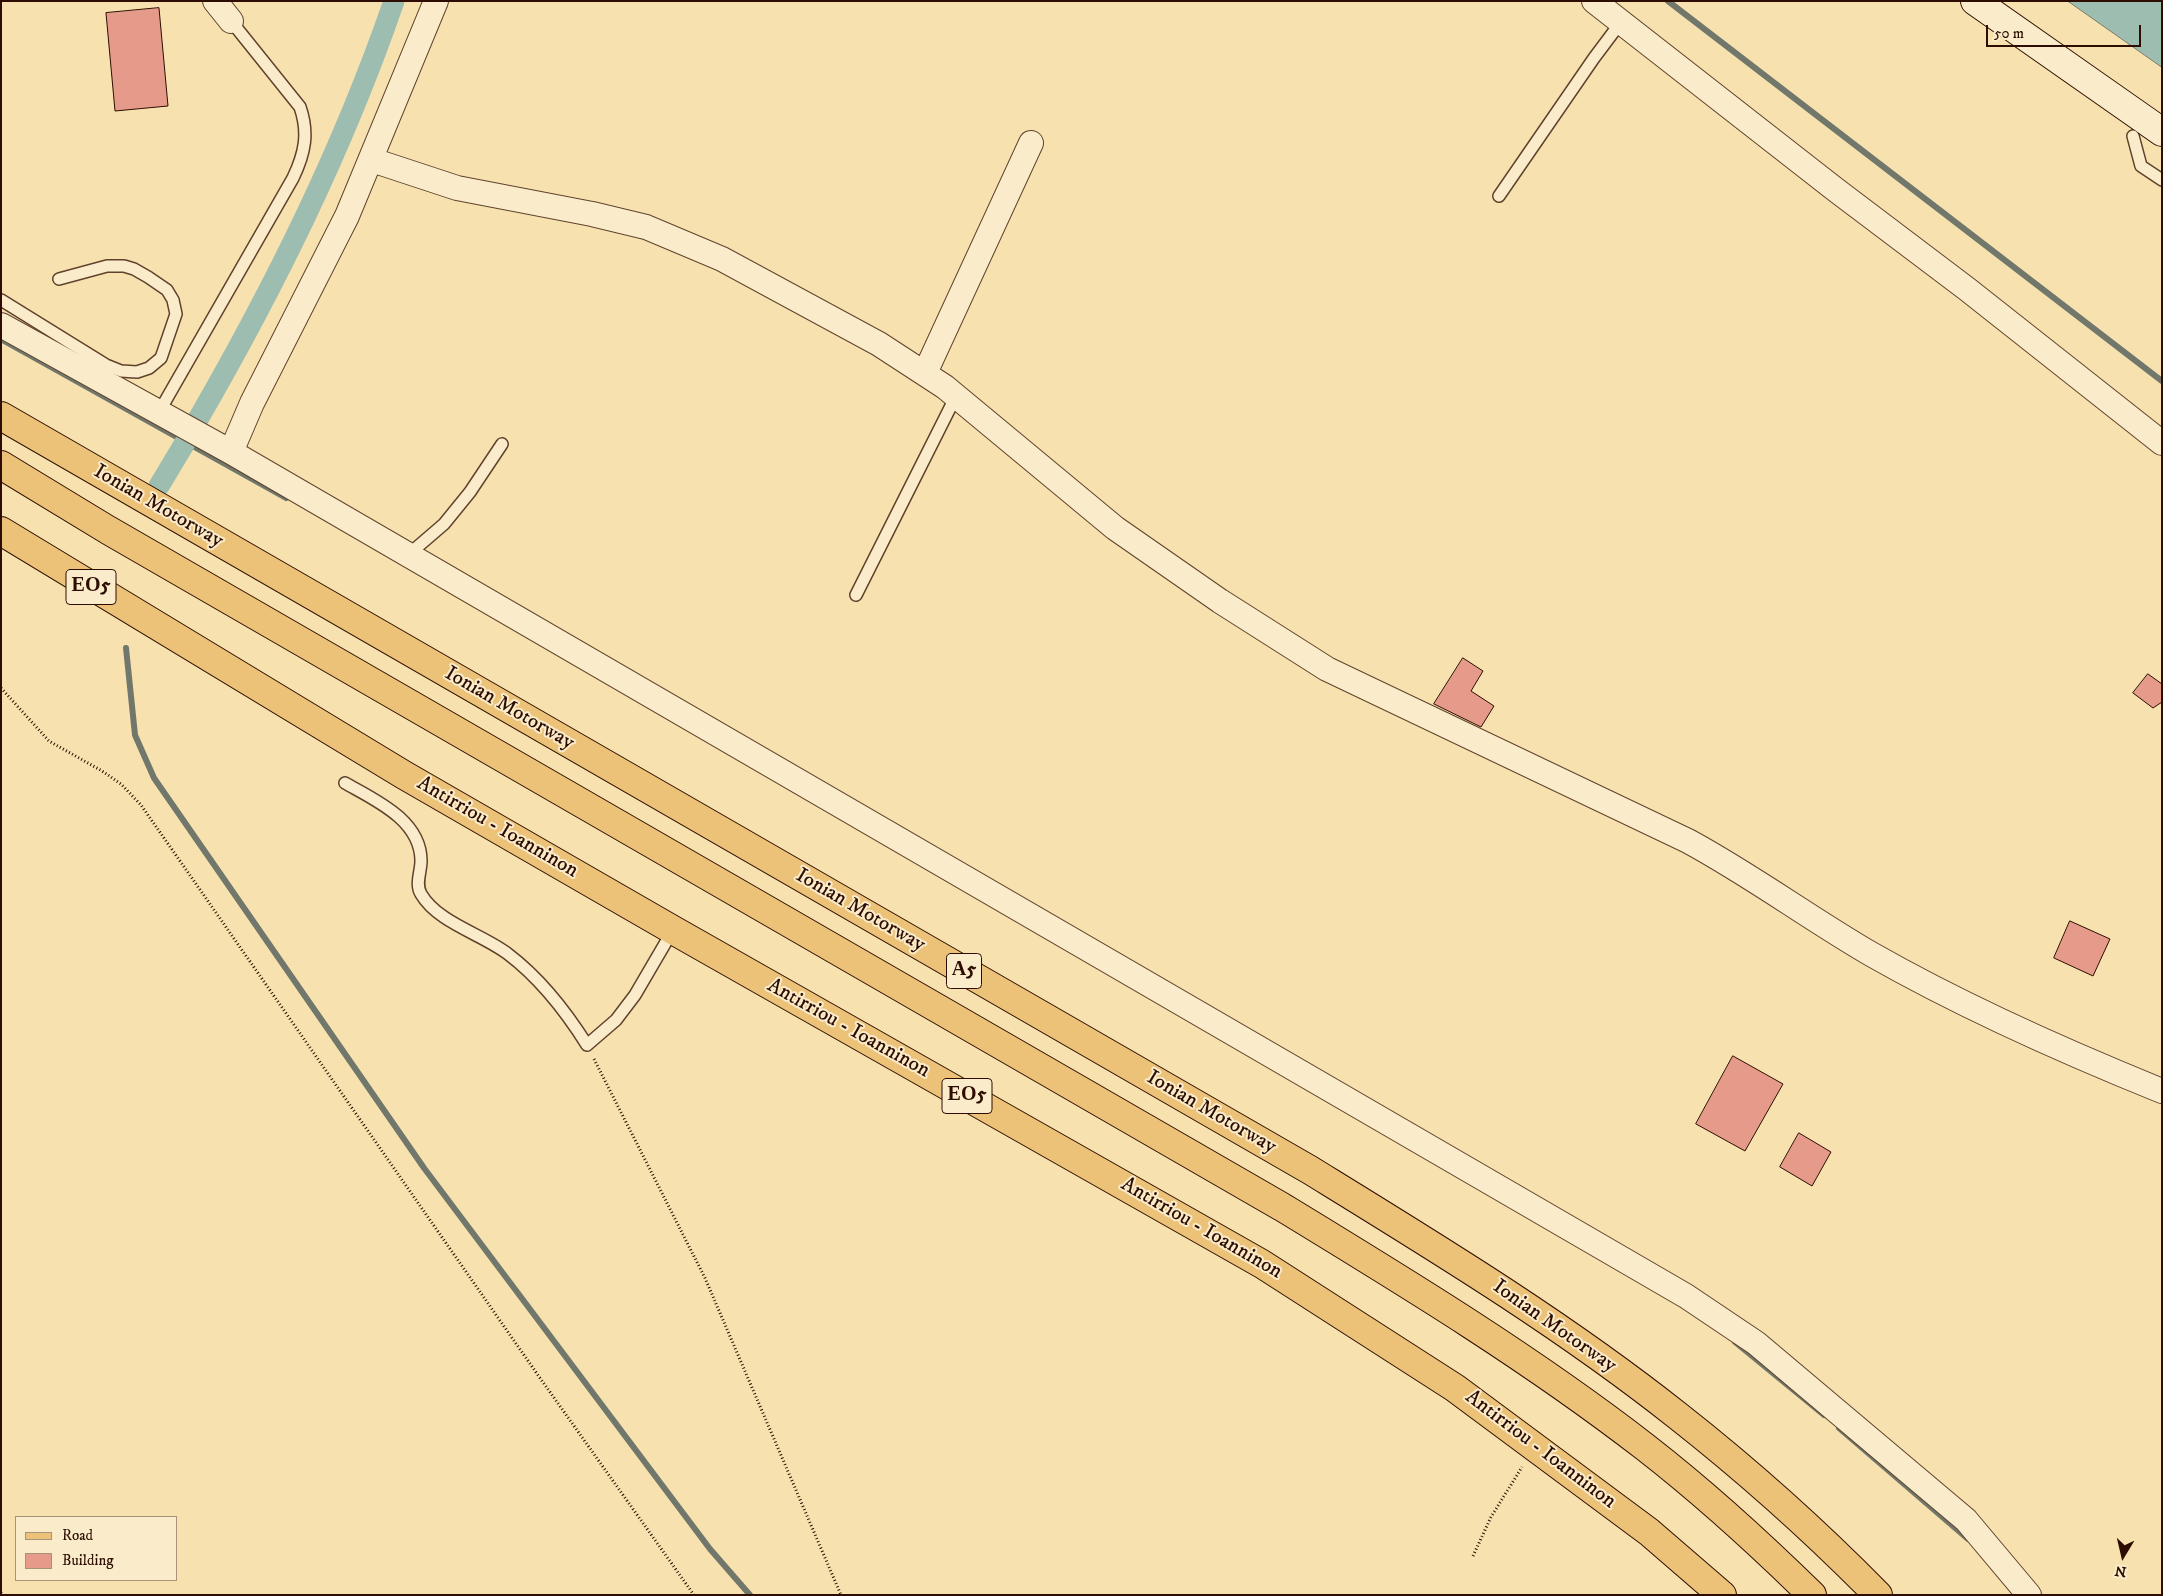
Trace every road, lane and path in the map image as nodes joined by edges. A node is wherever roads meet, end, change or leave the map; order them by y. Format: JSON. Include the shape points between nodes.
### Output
{"nodes":[{"id":1,"x":215,"y":1,"type":"edge"},
{"id":2,"x":436,"y":1,"type":"edge"},
{"id":3,"x":1594,"y":1,"type":"edge"},
{"id":4,"x":1976,"y":1,"type":"edge"},
{"id":5,"x":231,"y":21,"type":"joint"},
{"id":6,"x":1621,"y":22,"type":"junction"},
{"id":7,"x":2162,"y":132,"type":"edge"},
{"id":8,"x":2133,"y":136,"type":"dead end"},
{"id":9,"x":1030,"y":143,"type":"dead end"},
{"id":10,"x":372,"y":160,"type":"junction"},
{"id":11,"x":2162,"y":180,"type":"edge"},
{"id":12,"x":1499,"y":196,"type":"dead end"},
{"id":13,"x":59,"y":279,"type":"dead end"},
{"id":14,"x":1,"y":300,"type":"edge"},
{"id":15,"x":1,"y":325,"type":"edge"},
{"id":16,"x":925,"y":374,"type":"junction"},
{"id":17,"x":956,"y":396,"type":"junction"},
{"id":18,"x":159,"y":412,"type":"junction"},
{"id":19,"x":1,"y":416,"type":"edge"},
{"id":20,"x":2162,"y":443,"type":"edge"},
{"id":21,"x":502,"y":444,"type":"dead end"},
{"id":22,"x":231,"y":452,"type":"junction"},
{"id":23,"x":1,"y":465,"type":"edge"},
{"id":24,"x":1,"y":531,"type":"edge"},
{"id":25,"x":408,"y":555,"type":"junction"},
{"id":26,"x":856,"y":595,"type":"dead end"},
{"id":27,"x":1,"y":688,"type":"edge"},
{"id":28,"x":345,"y":783,"type":"dead end"},
{"id":29,"x":673,"y":930,"type":"junction"},
{"id":30,"x":588,"y":1045,"type":"junction"},
{"id":31,"x":2162,"y":1091,"type":"edge"},
{"id":32,"x":1536,"y":1446,"type":"junction"},
{"id":33,"x":1473,"y":1556,"type":"dead end"},
{"id":34,"x":694,"y":1595,"type":"edge"},
{"id":35,"x":842,"y":1595,"type":"edge"},
{"id":36,"x":1722,"y":1595,"type":"edge"},
{"id":37,"x":1812,"y":1595,"type":"edge"},
{"id":38,"x":1878,"y":1595,"type":"edge"},
{"id":39,"x":2029,"y":1595,"type":"edge"}],
"edges":[{"from":1,"to":5,"type":"street"},
{"from":2,"to":10,"type":"street"},
{"from":3,"to":6,"type":"street"},
{"from":4,"to":7,"type":"main road"},
{"from":5,"to":18,"type":"lane","via":[[300,107],[306,142],[293,178]]},
{"from":6,"to":12,"type":"lane"},
{"from":6,"to":20,"type":"street"},
{"from":8,"to":11,"type":"lane","via":[[2141,166]]},
{"from":9,"to":16,"type":"street"},
{"from":10,"to":16,"type":"street","via":[[457,188],[624,221],[692,244],[879,344]]},
{"from":10,"to":22,"type":"street"},
{"from":13,"to":14,"type":"lane","via":[[107,266],[124,266],[167,290],[176,314],[162,358],[149,368],[136,372],[121,371]]},
{"from":15,"to":18,"type":"street"},
{"from":16,"to":17,"type":"street"},
{"from":17,"to":26,"type":"lane"},
{"from":17,"to":31,"type":"street","via":[[1115,528],[1220,601],[1327,669],[1688,841],[1730,864],[1872,955],[1914,977],[2050,1044]]},
{"from":18,"to":22,"type":"street"},
{"from":19,"to":38,"type":"main road","name":"Ionian Motorway","number":"Α5","via":[[1310,1170],[1406,1229],[1498,1288],[1677,1416],[1787,1508]]},
{"from":21,"to":25,"type":"lane","via":[[450,516]]},
{"from":22,"to":25,"type":"street"},
{"from":23,"to":37,"type":"main road","name":"Ionian Motorway","number":"Α5","via":[[1371,1261],[1471,1325],[1645,1447],[1727,1516]]},
{"from":24,"to":29,"type":"main road","name":"Antirriou - Ioanninon","number":"ΕΟ5","via":[[404,775]]},
{"from":25,"to":39,"type":"street","via":[[1686,1296],[1756,1343],[1966,1520]]},
{"from":27,"to":34,"type":"path","via":[[49,740],[122,784],[141,805]]},
{"from":28,"to":30,"type":"lane","via":[[404,821],[417,840],[421,860],[420,893],[434,909],[452,922],[482,936],[536,976],[566,1011]]},
{"from":29,"to":30,"type":"lane","via":[[635,995],[616,1020]]},
{"from":29,"to":32,"type":"main road","name":"Antirriou - Ioanninon","number":"ΕΟ5","via":[[1262,1264],[1455,1388]]},
{"from":30,"to":35,"type":"path","via":[[705,1278]]},
{"from":32,"to":33,"type":"path","via":[[1507,1489]]},
{"from":32,"to":36,"type":"main road","name":"Antirriou - Ioanninon","number":"ΕΟ5","via":[[1649,1532]]}]}
